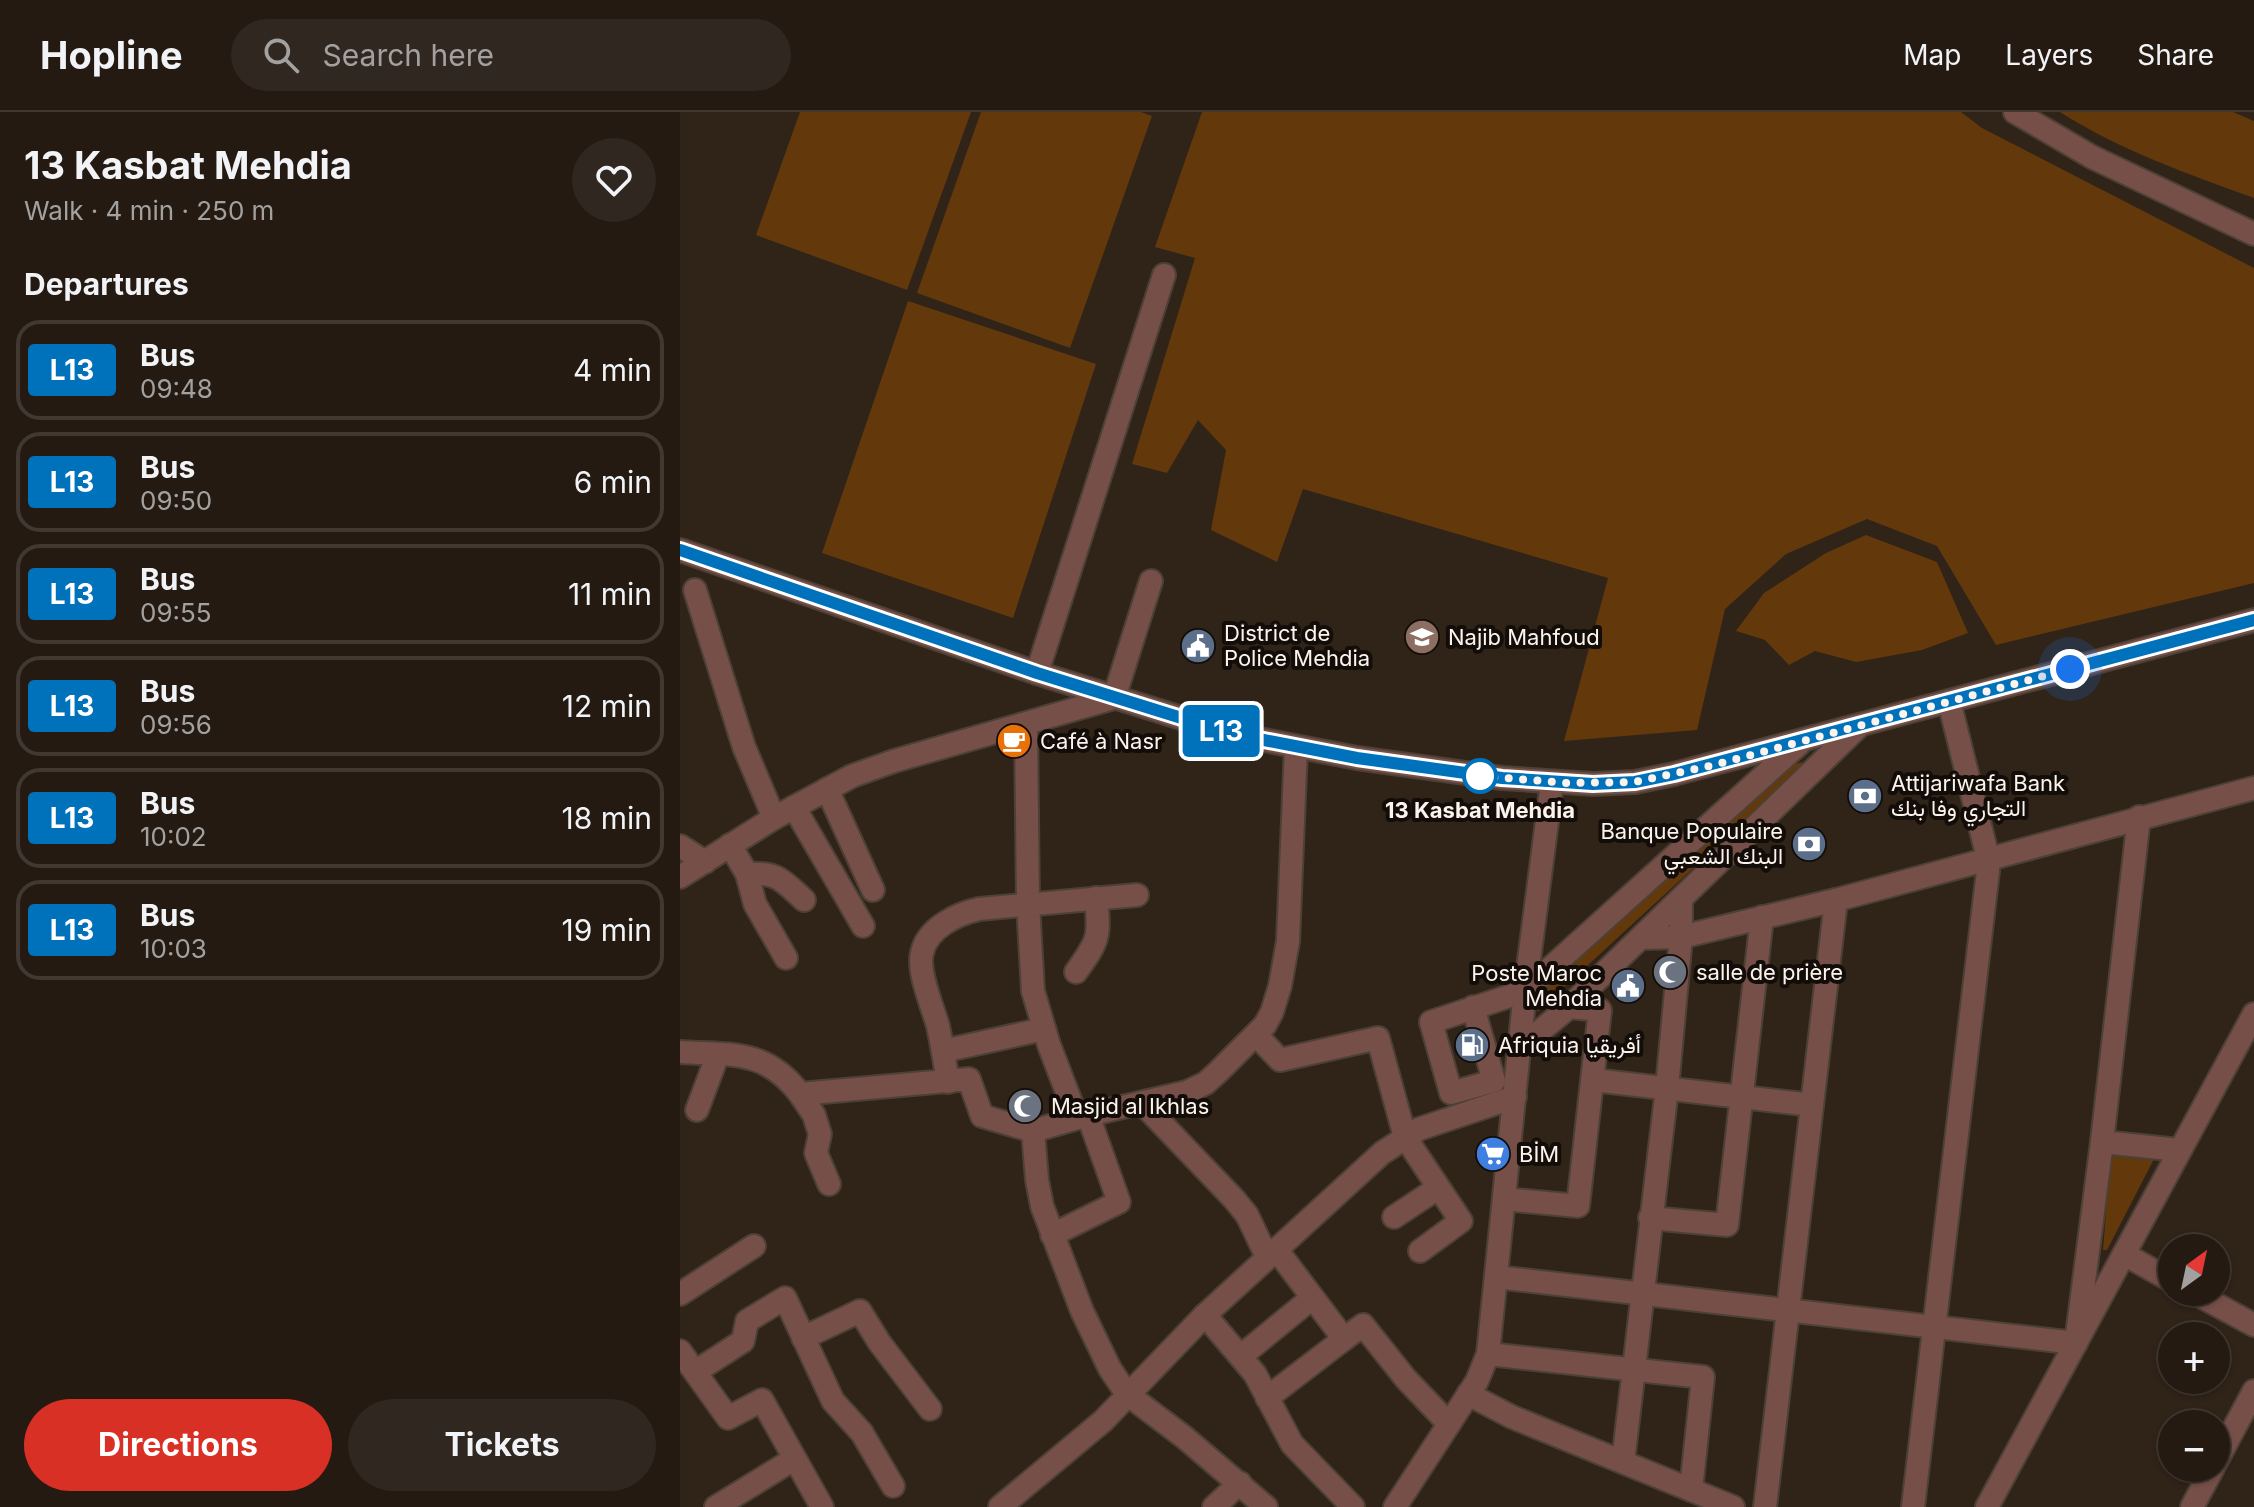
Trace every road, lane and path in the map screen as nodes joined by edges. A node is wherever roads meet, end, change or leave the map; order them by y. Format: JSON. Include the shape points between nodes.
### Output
{"nodes":[{"id":1,"x":2015,"y":112,"type":"edge"},
{"id":2,"x":2254,"y":234,"type":"edge"},
{"id":3,"x":1164,"y":275,"type":"dead end"},
{"id":4,"x":680,"y":550,"type":"edge"},
{"id":5,"x":1151,"y":581,"type":"dead end"},
{"id":6,"x":695,"y":590,"type":"dead end"},
{"id":7,"x":2253,"y":623,"type":"edge"},
{"id":8,"x":1037,"y":673,"type":"junction"},
{"id":9,"x":1114,"y":698,"type":"junction"},
{"id":10,"x":1949,"y":701,"type":"junction"},
{"id":11,"x":1862,"y":723,"type":"junction"},
{"id":12,"x":1026,"y":725,"type":"junction"},
{"id":13,"x":1803,"y":741,"type":"junction"},
{"id":14,"x":1296,"y":747,"type":"junction"},
{"id":15,"x":1552,"y":783,"type":"junction"},
{"id":16,"x":2254,"y":788,"type":"edge"},
{"id":17,"x":827,"y":789,"type":"junction"},
{"id":18,"x":794,"y":807,"type":"junction"},
{"id":19,"x":2139,"y":817,"type":"junction"},
{"id":20,"x":774,"y":818,"type":"junction"},
{"id":21,"x":730,"y":845,"type":"junction"},
{"id":22,"x":680,"y":846,"type":"edge"},
{"id":23,"x":1988,"y":858,"type":"junction"},
{"id":24,"x":705,"y":862,"type":"junction"},
{"id":25,"x":747,"y":874,"type":"junction"},
{"id":26,"x":680,"y":877,"type":"edge"},
{"id":27,"x":873,"y":890,"type":"dead end"},
{"id":28,"x":1137,"y":895,"type":"dead end"},
{"id":29,"x":1096,"y":898,"type":"junction"},
{"id":30,"x":804,"y":900,"type":"dead end"},
{"id":31,"x":1836,"y":900,"type":"junction"},
{"id":32,"x":1681,"y":901,"type":"junction"},
{"id":33,"x":1028,"y":904,"type":"junction"},
{"id":34,"x":1762,"y":917,"type":"junction"},
{"id":35,"x":863,"y":926,"type":"dead end"},
{"id":36,"x":1681,"y":937,"type":"junction"},
{"id":37,"x":1642,"y":938,"type":"junction"},
{"id":38,"x":786,"y":958,"type":"dead end"},
{"id":39,"x":1076,"y":972,"type":"dead end"},
{"id":40,"x":1525,"y":991,"type":"junction"},
{"id":41,"x":1473,"y":1007,"type":"junction"},
{"id":42,"x":1569,"y":1007,"type":"junction"},
{"id":43,"x":2254,"y":1014,"type":"edge"},
{"id":44,"x":1044,"y":1029,"type":"junction"},
{"id":45,"x":1257,"y":1036,"type":"junction"},
{"id":46,"x":1520,"y":1048,"type":"junction"},
{"id":47,"x":943,"y":1051,"type":"junction"},
{"id":48,"x":680,"y":1052,"type":"edge"},
{"id":49,"x":718,"y":1054,"type":"junction"},
{"id":50,"x":1593,"y":1080,"type":"junction"},
{"id":51,"x":948,"y":1082,"type":"junction"},
{"id":52,"x":1508,"y":1088,"type":"junction"},
{"id":53,"x":1667,"y":1088,"type":"junction"},
{"id":54,"x":800,"y":1094,"type":"junction"},
{"id":55,"x":1740,"y":1098,"type":"junction"},
{"id":56,"x":1142,"y":1103,"type":"junction"},
{"id":57,"x":1812,"y":1105,"type":"junction"},
{"id":58,"x":697,"y":1110,"type":"dead end"},
{"id":59,"x":1082,"y":1116,"type":"junction"},
{"id":60,"x":1033,"y":1131,"type":"junction"},
{"id":61,"x":1405,"y":1137,"type":"junction"},
{"id":62,"x":2102,"y":1142,"type":"junction"},
{"id":63,"x":2179,"y":1150,"type":"junction"},
{"id":64,"x":829,"y":1184,"type":"dead end"},
{"id":65,"x":1438,"y":1188,"type":"junction"},
{"id":66,"x":1504,"y":1199,"type":"junction"},
{"id":67,"x":1394,"y":1217,"type":"dead end"},
{"id":68,"x":1650,"y":1218,"type":"junction"},
{"id":69,"x":1052,"y":1235,"type":"junction"},
{"id":70,"x":754,"y":1246,"type":"dead end"},
{"id":71,"x":1420,"y":1251,"type":"dead end"},
{"id":72,"x":1272,"y":1253,"type":"junction"},
{"id":73,"x":2124,"y":1254,"type":"junction"},
{"id":74,"x":2158,"y":1273,"type":"edge"},
{"id":75,"x":1496,"y":1277,"type":"junction"},
{"id":76,"x":1642,"y":1293,"type":"junction"},
{"id":77,"x":680,"y":1294,"type":"edge"},
{"id":78,"x":1312,"y":1298,"type":"junction"},
{"id":79,"x":2219,"y":1306,"type":"edge"},
{"id":80,"x":1787,"y":1310,"type":"junction"},
{"id":81,"x":1205,"y":1315,"type":"junction"},
{"id":82,"x":2254,"y":1325,"type":"edge"},
{"id":83,"x":1933,"y":1327,"type":"junction"},
{"id":84,"x":803,"y":1338,"type":"junction"},
{"id":85,"x":1344,"y":1339,"type":"junction"},
{"id":86,"x":2076,"y":1343,"type":"junction"},
{"id":87,"x":680,"y":1351,"type":"edge"},
{"id":88,"x":1488,"y":1354,"type":"junction"},
{"id":89,"x":1241,"y":1356,"type":"junction"},
{"id":90,"x":1634,"y":1370,"type":"junction"},
{"id":91,"x":695,"y":1372,"type":"junction"},
{"id":92,"x":2254,"y":1391,"type":"edge"},
{"id":93,"x":1127,"y":1394,"type":"junction"},
{"id":94,"x":1468,"y":1394,"type":"junction"},
{"id":95,"x":1267,"y":1398,"type":"junction"},
{"id":96,"x":930,"y":1409,"type":"dead end"},
{"id":97,"x":1449,"y":1424,"type":"junction"},
{"id":98,"x":2230,"y":1436,"type":"edge"},
{"id":99,"x":794,"y":1459,"type":"junction"},
{"id":100,"x":1623,"y":1462,"type":"junction"},
{"id":101,"x":2205,"y":1482,"type":"edge"},
{"id":102,"x":1240,"y":1483,"type":"junction"},
{"id":103,"x":893,"y":1486,"type":"dead end"},
{"id":104,"x":1691,"y":1490,"type":"junction"},
{"id":105,"x":1993,"y":1505,"type":"edge"},
{"id":106,"x":716,"y":1507,"type":"edge"},
{"id":107,"x":822,"y":1507,"type":"edge"},
{"id":108,"x":1000,"y":1507,"type":"edge"},
{"id":109,"x":1214,"y":1507,"type":"edge"},
{"id":110,"x":1266,"y":1507,"type":"edge"},
{"id":111,"x":1353,"y":1507,"type":"edge"},
{"id":112,"x":1395,"y":1507,"type":"edge"},
{"id":113,"x":1733,"y":1507,"type":"edge"},
{"id":114,"x":1765,"y":1507,"type":"edge"},
{"id":115,"x":1913,"y":1507,"type":"edge"},
{"id":116,"x":2192,"y":1507,"type":"edge"}],
"edges":[{"from":1,"to":2,"type":"street","via":[[2092,157]]},
{"from":3,"to":8,"type":"street"},
{"from":4,"to":8,"type":"street"},
{"from":5,"to":9,"type":"street"},
{"from":6,"to":20,"type":"street","via":[[744,747]]},
{"from":7,"to":10,"type":"street"},
{"from":8,"to":9,"type":"street"},
{"from":9,"to":12,"type":"street"},
{"from":9,"to":14,"type":"street"},
{"from":10,"to":11,"type":"street"},
{"from":10,"to":23,"type":"street"},
{"from":11,"to":13,"type":"street"},
{"from":11,"to":32,"type":"street"},
{"from":12,"to":17,"type":"street","via":[[894,761]]},
{"from":12,"to":33,"type":"street"},
{"from":13,"to":15,"type":"street","via":[[1635,782]]},
{"from":13,"to":40,"type":"street"},
{"from":14,"to":15,"type":"street"},
{"from":14,"to":45,"type":"street","via":[[1286,952],[1272,1012]]},
{"from":15,"to":40,"type":"street"},
{"from":16,"to":19,"type":"street"},
{"from":17,"to":18,"type":"street"},
{"from":17,"to":27,"type":"street"},
{"from":18,"to":20,"type":"street"},
{"from":18,"to":35,"type":"street"},
{"from":19,"to":23,"type":"street"},
{"from":19,"to":62,"type":"street"},
{"from":20,"to":21,"type":"street"},
{"from":21,"to":24,"type":"street"},
{"from":21,"to":25,"type":"street"},
{"from":22,"to":24,"type":"street"},
{"from":23,"to":31,"type":"street"},
{"from":23,"to":83,"type":"street"},
{"from":24,"to":26,"type":"street"},
{"from":25,"to":30,"type":"street","via":[[779,877]]},
{"from":25,"to":38,"type":"street","via":[[755,904]]},
{"from":28,"to":29,"type":"street"},
{"from":29,"to":33,"type":"street"},
{"from":29,"to":39,"type":"street","via":[[1099,934]]},
{"from":31,"to":34,"type":"street"},
{"from":31,"to":57,"type":"street"},
{"from":32,"to":36,"type":"street"},
{"from":32,"to":37,"type":"street"},
{"from":33,"to":44,"type":"street","via":[[1033,991]]},
{"from":33,"to":47,"type":"street","via":[[964,912],[928,940],[921,966]]},
{"from":34,"to":36,"type":"street"},
{"from":34,"to":55,"type":"street"},
{"from":36,"to":37,"type":"street"},
{"from":36,"to":53,"type":"street"},
{"from":37,"to":42,"type":"street"},
{"from":40,"to":41,"type":"street"},
{"from":40,"to":46,"type":"street"},
{"from":41,"to":52,"type":"street"},
{"from":41,"to":52,"type":"street","via":[[1431,1022],[1451,1093]]},
{"from":42,"to":46,"type":"street"},
{"from":42,"to":50,"type":"street","via":[[1600,1010]]},
{"from":43,"to":63,"type":"street"},
{"from":44,"to":47,"type":"street"},
{"from":44,"to":59,"type":"street"},
{"from":45,"to":56,"type":"street","via":[[1206,1083]]},
{"from":45,"to":61,"type":"street","via":[[1280,1060],[1378,1038]]},
{"from":46,"to":52,"type":"street"},
{"from":47,"to":51,"type":"street"},
{"from":48,"to":49,"type":"street"},
{"from":49,"to":54,"type":"street","via":[[768,1064]]},
{"from":49,"to":58,"type":"street"},
{"from":50,"to":53,"type":"street"},
{"from":50,"to":66,"type":"street","via":[[1578,1206]]},
{"from":51,"to":54,"type":"street"},
{"from":51,"to":60,"type":"street","via":[[969,1079],[982,1116]]},
{"from":52,"to":61,"type":"street"},
{"from":52,"to":66,"type":"street"},
{"from":53,"to":55,"type":"street"},
{"from":53,"to":68,"type":"street"},
{"from":54,"to":64,"type":"street","via":[[814,1115],[820,1134],[816,1153]]},
{"from":55,"to":57,"type":"street"},
{"from":55,"to":68,"type":"street","via":[[1727,1225]]},
{"from":56,"to":59,"type":"street"},
{"from":56,"to":72,"type":"street","via":[[1240,1207]]},
{"from":57,"to":80,"type":"street"},
{"from":59,"to":60,"type":"street"},
{"from":59,"to":69,"type":"street","via":[[1119,1202]]},
{"from":60,"to":69,"type":"street","via":[[1037,1180]]},
{"from":61,"to":65,"type":"street"},
{"from":61,"to":72,"type":"street"},
{"from":62,"to":63,"type":"street"},
{"from":62,"to":86,"type":"street"},
{"from":63,"to":73,"type":"street"},
{"from":65,"to":67,"type":"street"},
{"from":65,"to":71,"type":"street","via":[[1461,1221]]},
{"from":66,"to":75,"type":"street"},
{"from":68,"to":76,"type":"street"},
{"from":69,"to":93,"type":"street","via":[[1096,1343]]},
{"from":70,"to":77,"type":"street"},
{"from":72,"to":78,"type":"street"},
{"from":72,"to":81,"type":"street"},
{"from":73,"to":74,"type":"street"},
{"from":73,"to":86,"type":"street"},
{"from":75,"to":76,"type":"street"},
{"from":75,"to":88,"type":"street"},
{"from":76,"to":80,"type":"street"},
{"from":76,"to":90,"type":"street"},
{"from":78,"to":85,"type":"street"},
{"from":78,"to":89,"type":"street"},
{"from":79,"to":82,"type":"street"},
{"from":80,"to":83,"type":"street"},
{"from":80,"to":114,"type":"street"},
{"from":81,"to":89,"type":"street"},
{"from":81,"to":93,"type":"street"},
{"from":83,"to":86,"type":"street"},
{"from":83,"to":115,"type":"street"},
{"from":84,"to":91,"type":"street","via":[[785,1298],[747,1321],[743,1341]]},
{"from":84,"to":96,"type":"street","via":[[860,1311]]},
{"from":84,"to":103,"type":"street","via":[[833,1401],[862,1433]]},
{"from":85,"to":95,"type":"street"},
{"from":85,"to":97,"type":"street","via":[[1363,1325]]},
{"from":86,"to":105,"type":"street"},
{"from":87,"to":91,"type":"street"},
{"from":88,"to":90,"type":"street"},
{"from":88,"to":94,"type":"street"},
{"from":89,"to":95,"type":"street"},
{"from":90,"to":100,"type":"street"},
{"from":90,"to":104,"type":"street","via":[[1703,1377]]},
{"from":91,"to":99,"type":"street","via":[[728,1418],[762,1400]]},
{"from":92,"to":98,"type":"street"},
{"from":93,"to":102,"type":"street"},
{"from":93,"to":108,"type":"street","via":[[1103,1421]]},
{"from":94,"to":97,"type":"street"},
{"from":94,"to":100,"type":"street"},
{"from":95,"to":111,"type":"street","via":[[1292,1444]]},
{"from":97,"to":112,"type":"street"},
{"from":99,"to":106,"type":"street"},
{"from":99,"to":107,"type":"street"},
{"from":100,"to":104,"type":"street"},
{"from":101,"to":116,"type":"street"},
{"from":102,"to":109,"type":"street"},
{"from":102,"to":110,"type":"street"},
{"from":104,"to":113,"type":"street"}]}
